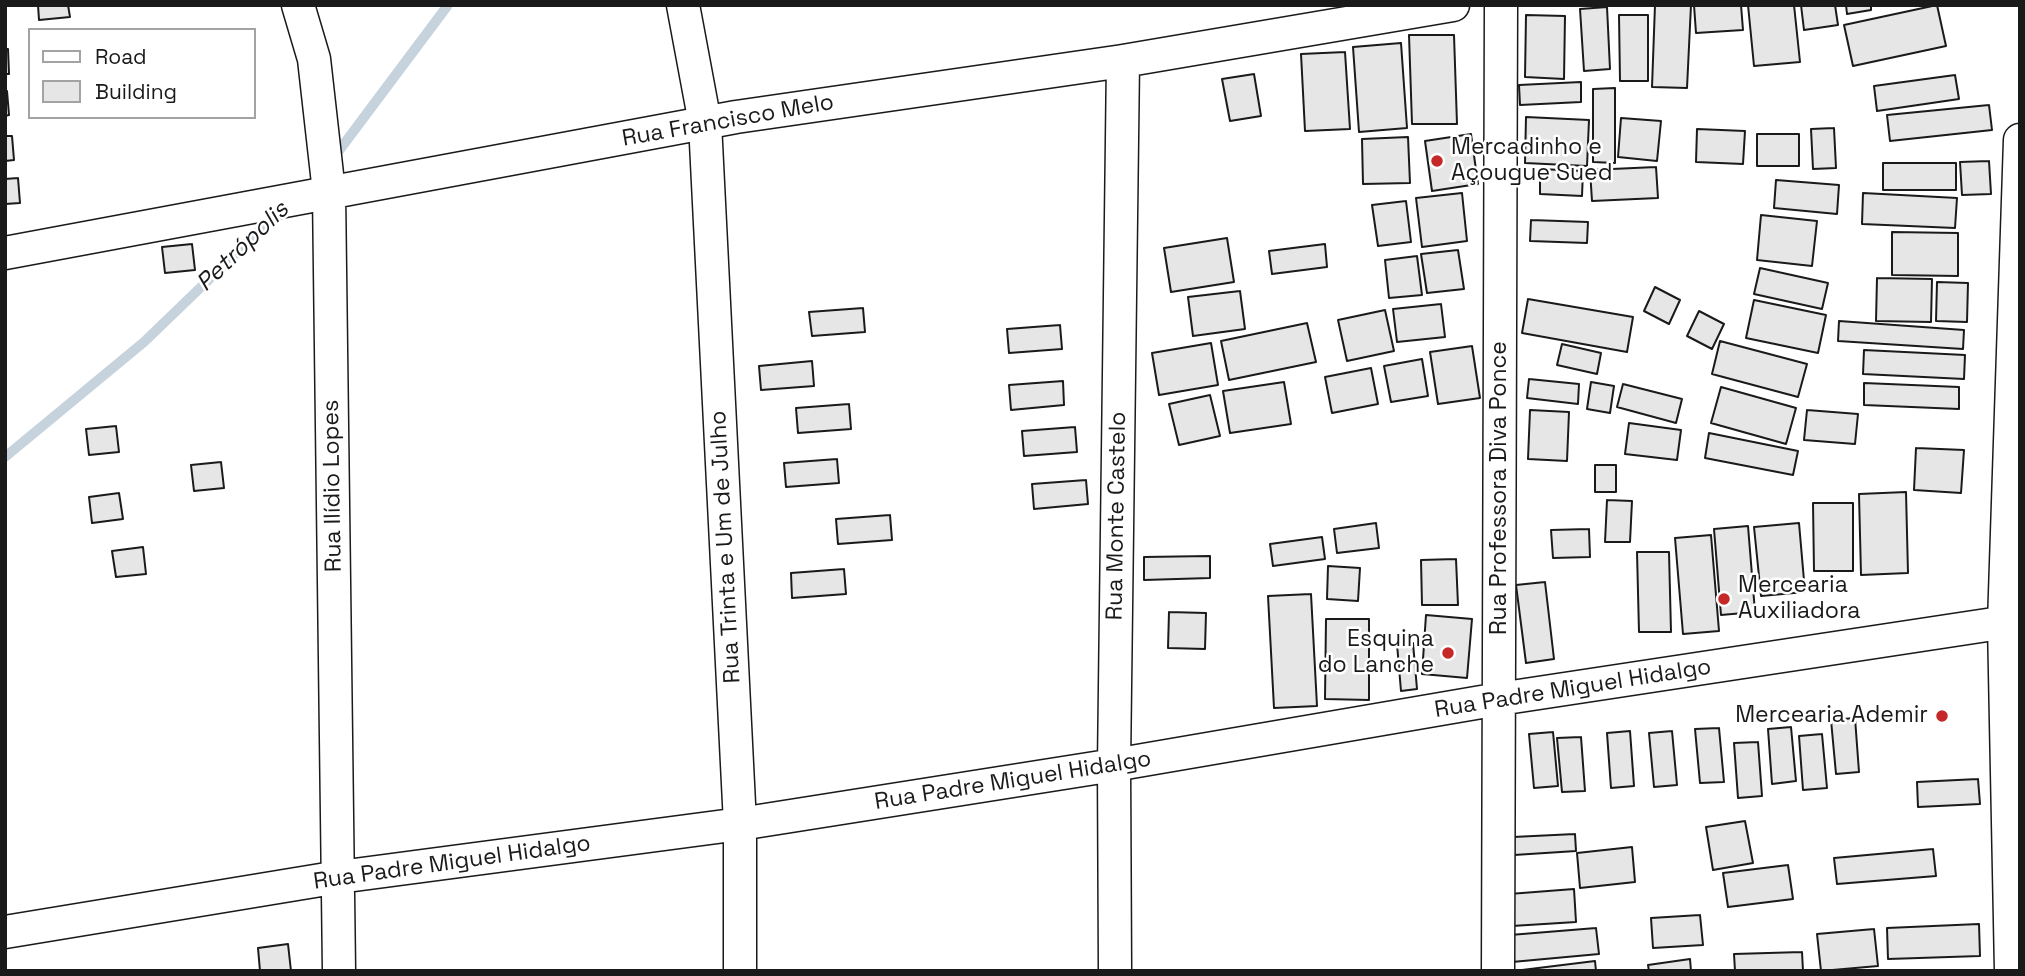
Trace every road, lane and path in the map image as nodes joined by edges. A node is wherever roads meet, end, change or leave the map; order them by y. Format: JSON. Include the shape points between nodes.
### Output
{"nodes":[{"id":1,"x":298,"y":5,"type":"edge"},
{"id":2,"x":683,"y":5,"type":"edge"},
{"id":3,"x":1453,"y":5,"type":"edge"},
{"id":4,"x":1501,"y":5,"type":"edge"},
{"id":5,"x":1123,"y":61,"type":"junction"},
{"id":6,"x":705,"y":123,"type":"junction"},
{"id":7,"x":2020,"y":140,"type":"edge"},
{"id":8,"x":329,"y":192,"type":"junction"},
{"id":9,"x":5,"y":253,"type":"edge"},
{"id":10,"x":2012,"y":621,"type":"edge"},
{"id":11,"x":1499,"y":699,"type":"junction"},
{"id":12,"x":1114,"y":765,"type":"junction"},
{"id":13,"x":740,"y":824,"type":"junction"},
{"id":14,"x":339,"y":877,"type":"junction"},
{"id":15,"x":5,"y":932,"type":"edge"},
{"id":16,"x":339,"y":971,"type":"edge"},
{"id":17,"x":740,"y":971,"type":"edge"},
{"id":18,"x":1115,"y":971,"type":"edge"},
{"id":19,"x":1498,"y":971,"type":"edge"},
{"id":20,"x":2011,"y":971,"type":"edge"}],
"edges":[{"from":1,"to":8,"type":"street","name":"Rua Ilídio Lopes","via":[[314,59]]},
{"from":2,"to":6,"type":"street","name":"Rua Trinta e Um de Julho"},
{"from":3,"to":5,"type":"street","name":"Rua Francisco Melo"},
{"from":4,"to":11,"type":"street","name":"Rua Professora Diva Ponce"},
{"from":5,"to":6,"type":"street","name":"Rua Francisco Melo"},
{"from":5,"to":12,"type":"street","name":"Rua Monte Castelo"},
{"from":6,"to":8,"type":"street","name":"Rua Francisco Melo"},
{"from":6,"to":13,"type":"street","name":"Rua Trinta e Um de Julho"},
{"from":7,"to":10,"type":"street"},
{"from":8,"to":9,"type":"street","name":"Rua Francisco Melo"},
{"from":8,"to":14,"type":"street","name":"Rua Ilídio Lopes"},
{"from":10,"to":11,"type":"street","name":"Rua Padre Miguel Hidalgo"},
{"from":10,"to":20,"type":"street"},
{"from":11,"to":12,"type":"street","name":"Rua Padre Miguel Hidalgo"},
{"from":11,"to":19,"type":"street","name":"Rua Professora Diva Ponce"},
{"from":12,"to":13,"type":"street","name":"Rua Padre Miguel Hidalgo"},
{"from":12,"to":18,"type":"street","name":"Rua Monte Castelo"},
{"from":13,"to":14,"type":"street","name":"Rua Padre Miguel Hidalgo"},
{"from":13,"to":17,"type":"street","name":"Rua Trinta e Um de Julho"},
{"from":14,"to":15,"type":"street","name":"Rua Padre Miguel Hidalgo"},
{"from":14,"to":16,"type":"street","name":"Rua Ilídio Lopes"}]}
